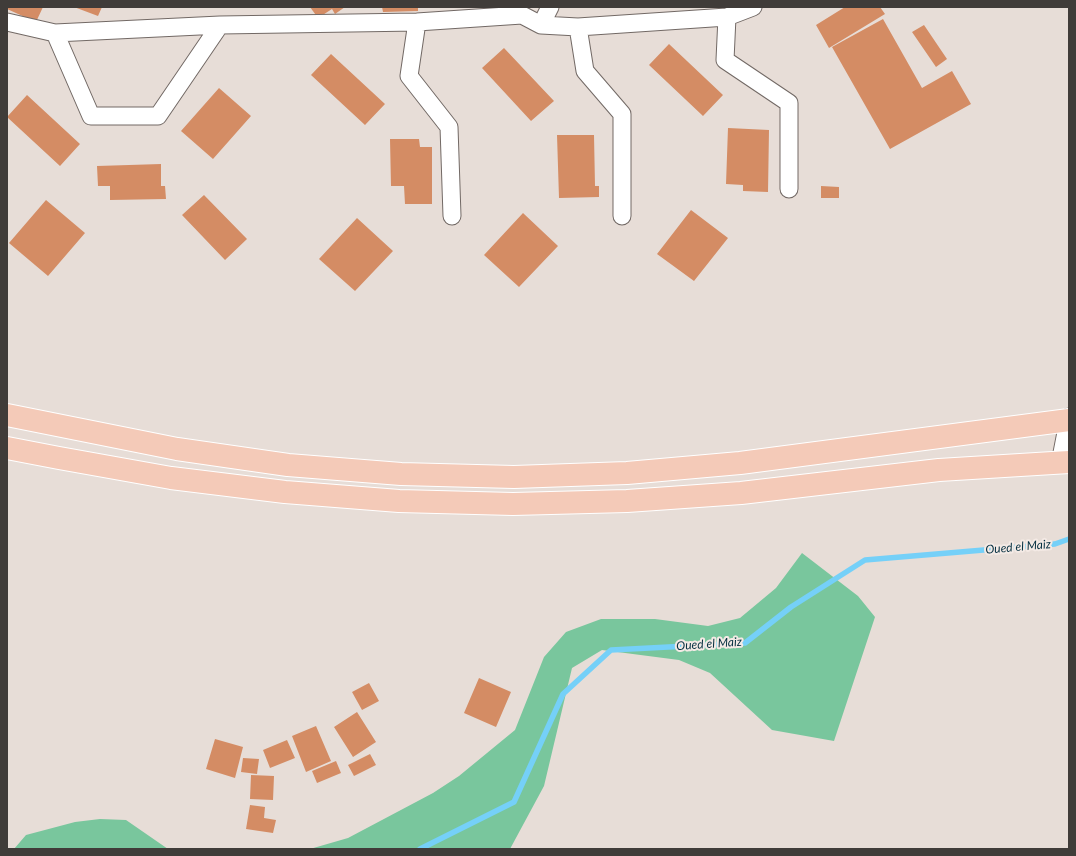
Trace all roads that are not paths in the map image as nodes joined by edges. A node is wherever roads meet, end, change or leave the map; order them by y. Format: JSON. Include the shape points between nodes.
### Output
{"nodes":[{"id":1,"x":550,"y":7,"type":"edge"},
{"id":2,"x":753,"y":7,"type":"edge"},
{"id":3,"x":520,"y":11,"type":"edge"},
{"id":4,"x":727,"y":17,"type":"junction"},
{"id":5,"x":7,"y":22,"type":"edge"},
{"id":6,"x":417,"y":22,"type":"junction"},
{"id":7,"x":220,"y":25,"type":"junction"},
{"id":8,"x":541,"y":25,"type":"junction"},
{"id":9,"x":578,"y":27,"type":"junction"},
{"id":10,"x":55,"y":33,"type":"junction"},
{"id":11,"x":790,"y":189,"type":"dead end"},
{"id":12,"x":452,"y":216,"type":"dead end"},
{"id":13,"x":622,"y":216,"type":"dead end"},
{"id":14,"x":7,"y":415,"type":"edge"},
{"id":15,"x":1069,"y":419,"type":"edge"},
{"id":16,"x":7,"y":448,"type":"edge"},
{"id":17,"x":1065,"y":462,"type":"edge"}],
"edges":[{"from":1,"to":8,"type":"street"},
{"from":2,"to":4,"type":"street"},
{"from":3,"to":6,"type":"street"},
{"from":3,"to":8,"type":"street"},
{"from":4,"to":9,"type":"street"},
{"from":4,"to":11,"type":"street","via":[[725,60],[790,103]]},
{"from":5,"to":10,"type":"street"},
{"from":6,"to":7,"type":"street"},
{"from":6,"to":12,"type":"street","via":[[409,76],[449,127]]},
{"from":7,"to":10,"type":"street"},
{"from":7,"to":10,"type":"street","via":[[158,116],[90,116]]},
{"from":8,"to":9,"type":"street"},
{"from":9,"to":13,"type":"street","via":[[584,71],[622,114]]},
{"from":14,"to":15,"type":"highway","via":[[177,449],[288,465],[401,474],[514,477],[627,473],[740,463]]},
{"from":15,"to":17,"type":"street"},
{"from":16,"to":17,"type":"highway","via":[[171,478],[285,492],[399,501],[513,504],[627,501],[932,471]]}]}
